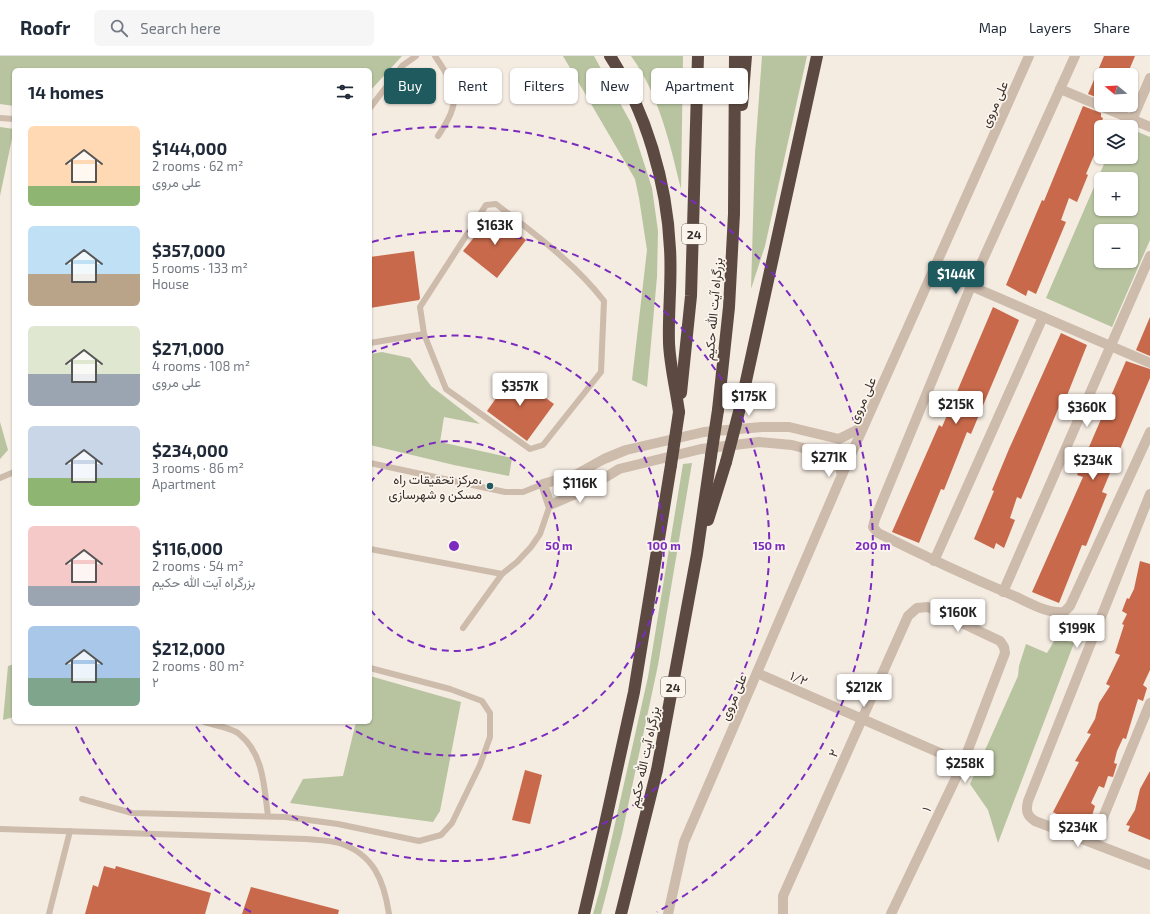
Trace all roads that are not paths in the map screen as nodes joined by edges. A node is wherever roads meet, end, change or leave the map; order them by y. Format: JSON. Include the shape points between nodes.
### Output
{"nodes":[{"id":1,"x":416,"y":56,"type":"edge"},
{"id":2,"x":435,"y":56,"type":"edge"},
{"id":3,"x":610,"y":56,"type":"edge"},
{"id":4,"x":698,"y":56,"type":"edge"},
{"id":5,"x":735,"y":56,"type":"edge"},
{"id":6,"x":746,"y":56,"type":"edge"},
{"id":7,"x":817,"y":56,"type":"edge"},
{"id":8,"x":1029,"y":56,"type":"edge"},
{"id":9,"x":1075,"y":56,"type":"edge"},
{"id":10,"x":1150,"y":78,"type":"edge"},
{"id":11,"x":1060,"y":89,"type":"junction"},
{"id":12,"x":372,"y":105,"type":"edge"},
{"id":13,"x":0,"y":118,"type":"edge"},
{"id":14,"x":12,"y":119,"type":"edge"},
{"id":15,"x":1132,"y":120,"type":"joint"},
{"id":16,"x":1138,"y":122,"type":"edge"},
{"id":17,"x":1150,"y":127,"type":"edge"},
{"id":18,"x":438,"y":136,"type":"dead end"},
{"id":19,"x":734,"y":214,"type":"junction"},
{"id":20,"x":1150,"y":256,"type":"edge"},
{"id":21,"x":971,"y":286,"type":"junction"},
{"id":22,"x":1043,"y":317,"type":"junction"},
{"id":23,"x":424,"y":334,"type":"junction"},
{"id":24,"x":372,"y":343,"type":"edge"},
{"id":25,"x":1110,"y":346,"type":"junction"},
{"id":26,"x":1150,"y":363,"type":"edge"},
{"id":27,"x":679,"y":412,"type":"junction"},
{"id":28,"x":863,"y":427,"type":"junction"},
{"id":29,"x":1150,"y":432,"type":"edge"},
{"id":30,"x":372,"y":462,"type":"edge"},
{"id":31,"x":12,"y":473,"type":"edge"},
{"id":32,"x":577,"y":474,"type":"junction"},
{"id":33,"x":842,"y":475,"type":"junction"},
{"id":34,"x":0,"y":478,"type":"edge"},
{"id":35,"x":543,"y":484,"type":"junction"},
{"id":36,"x":584,"y":490,"type":"junction"},
{"id":37,"x":1150,"y":494,"type":"edge"},
{"id":38,"x":550,"y":505,"type":"junction"},
{"id":39,"x":372,"y":549,"type":"edge"},
{"id":40,"x":698,"y":554,"type":"junction"},
{"id":41,"x":934,"y":561,"type":"junction"},
{"id":42,"x":502,"y":574,"type":"junction"},
{"id":43,"x":1003,"y":592,"type":"junction"},
{"id":44,"x":463,"y":628,"type":"dead end"},
{"id":45,"x":1004,"y":647,"type":"joint"},
{"id":46,"x":372,"y":669,"type":"edge"},
{"id":47,"x":757,"y":673,"type":"junction"},
{"id":48,"x":1150,"y":703,"type":"edge"},
{"id":49,"x":863,"y":720,"type":"junction"},
{"id":50,"x":210,"y":724,"type":"edge"},
{"id":51,"x":963,"y":763,"type":"junction"},
{"id":52,"x":82,"y":799,"type":"dead end"},
{"id":53,"x":268,"y":816,"type":"junction"},
{"id":54,"x":0,"y":829,"type":"edge"},
{"id":55,"x":70,"y":831,"type":"junction"},
{"id":56,"x":1093,"y":842,"type":"junction"},
{"id":57,"x":1150,"y":865,"type":"edge"},
{"id":58,"x":783,"y":913,"type":"edge"},
{"id":59,"x":49,"y":914,"type":"edge"},
{"id":60,"x":390,"y":914,"type":"edge"},
{"id":61,"x":584,"y":914,"type":"edge"},
{"id":62,"x":621,"y":914,"type":"edge"},
{"id":63,"x":668,"y":914,"type":"edge"},
{"id":64,"x":891,"y":914,"type":"edge"}],
"edges":[{"from":1,"to":12,"type":"lane","via":[[402,66]]},
{"from":2,"to":18,"type":"lane","via":[[450,78],[456,95],[454,109]]},
{"from":3,"to":27,"type":"highway","via":[[623,75],[645,125],[667,216],[671,275],[669,343]]},
{"from":4,"to":27,"type":"highway","name":"بزرگراه آیت الله حکیم","number":"24","via":[[691,296]]},
{"from":5,"to":19,"type":"highway","name":"بزرگراه آیت الله حکیم","number":"24"},
{"from":6,"to":19,"type":"highway"},
{"from":7,"to":40,"type":"highway","bridge":true,"via":[[741,404]]},
{"from":8,"to":28,"type":"street","name":"علی مروی"},
{"from":9,"to":11,"type":"street"},
{"from":10,"to":15,"type":"street"},
{"from":11,"to":15,"type":"street"},
{"from":11,"to":21,"type":"street"},
{"from":13,"to":14,"type":"lane"},
{"from":16,"to":17,"type":"street"},
{"from":19,"to":40,"type":"highway","name":"بزرگراه آیت الله حکیم","number":"24","bridge":true,"via":[[729,307]]},
{"from":20,"to":25,"type":"street"},
{"from":21,"to":22,"type":"street"},
{"from":21,"to":41,"type":"street","via":[[873,524],[878,533]]},
{"from":22,"to":25,"type":"street"},
{"from":22,"to":41,"type":"street"},
{"from":23,"to":23,"type":"lane","via":[[446,389],[530,450],[543,445],[601,372],[604,301],[569,262],[496,204],[486,206],[420,307]]},
{"from":23,"to":24,"type":"lane"},
{"from":25,"to":26,"type":"street"},
{"from":25,"to":43,"type":"street"},
{"from":27,"to":61,"type":"highway","name":"بزرگراه آیت الله حکیم","number":"24","bridge":true,"via":[[634,692]]},
{"from":28,"to":32,"type":"street","via":[[839,439],[789,428],[762,427],[704,432],[626,450],[604,458]]},
{"from":28,"to":33,"type":"street","name":"علی مروی"},
{"from":29,"to":43,"type":"street","via":[[1067,609],[1058,613],[1049,611]]},
{"from":30,"to":35,"type":"lane","via":[[505,492],[522,492]]},
{"from":31,"to":34,"type":"lane"},
{"from":32,"to":35,"type":"street"},
{"from":32,"to":36,"type":"street"},
{"from":33,"to":36,"type":"street","via":[[839,464],[818,452],[792,445],[759,442],[701,449],[620,469]]},
{"from":33,"to":47,"type":"street","name":"علی مروی"},
{"from":35,"to":38,"type":"street"},
{"from":36,"to":38,"type":"street"},
{"from":37,"to":56,"type":"street","via":[[1026,810],[1029,817],[1035,821]]},
{"from":38,"to":42,"type":"lane","via":[[540,534],[517,562]]},
{"from":39,"to":42,"type":"lane"},
{"from":40,"to":62,"type":"highway","name":"بزرگراه آیت الله حکیم","number":"24","via":[[657,770]]},
{"from":41,"to":43,"type":"street"},
{"from":42,"to":44,"type":"lane"},
{"from":45,"to":49,"type":"street","name":"۲","via":[[1000,641],[928,607],[917,608],[908,616]]},
{"from":45,"to":51,"type":"street","name":"۱","via":[[1005,654]]},
{"from":46,"to":53,"type":"lane","via":[[450,689],[482,701],[490,713],[490,737],[480,765],[452,822],[441,836],[419,841],[338,824]]},
{"from":47,"to":49,"type":"street","name":"۱/۲"},
{"from":47,"to":63,"type":"street","name":"علی مروی","via":[[684,842]]},
{"from":48,"to":56,"type":"street"},
{"from":49,"to":51,"type":"street","name":"۱/۲"},
{"from":49,"to":58,"type":"street","name":"۲","via":[[783,896]]},
{"from":50,"to":53,"type":"lane","via":[[239,733],[255,751],[262,772]]},
{"from":51,"to":64,"type":"street","name":"۱"},
{"from":52,"to":53,"type":"lane","via":[[132,813]]},
{"from":54,"to":55,"type":"lane"},
{"from":55,"to":59,"type":"lane"},
{"from":55,"to":60,"type":"lane","via":[[306,839],[339,843],[366,857],[383,883]]},
{"from":56,"to":57,"type":"street"}]}
